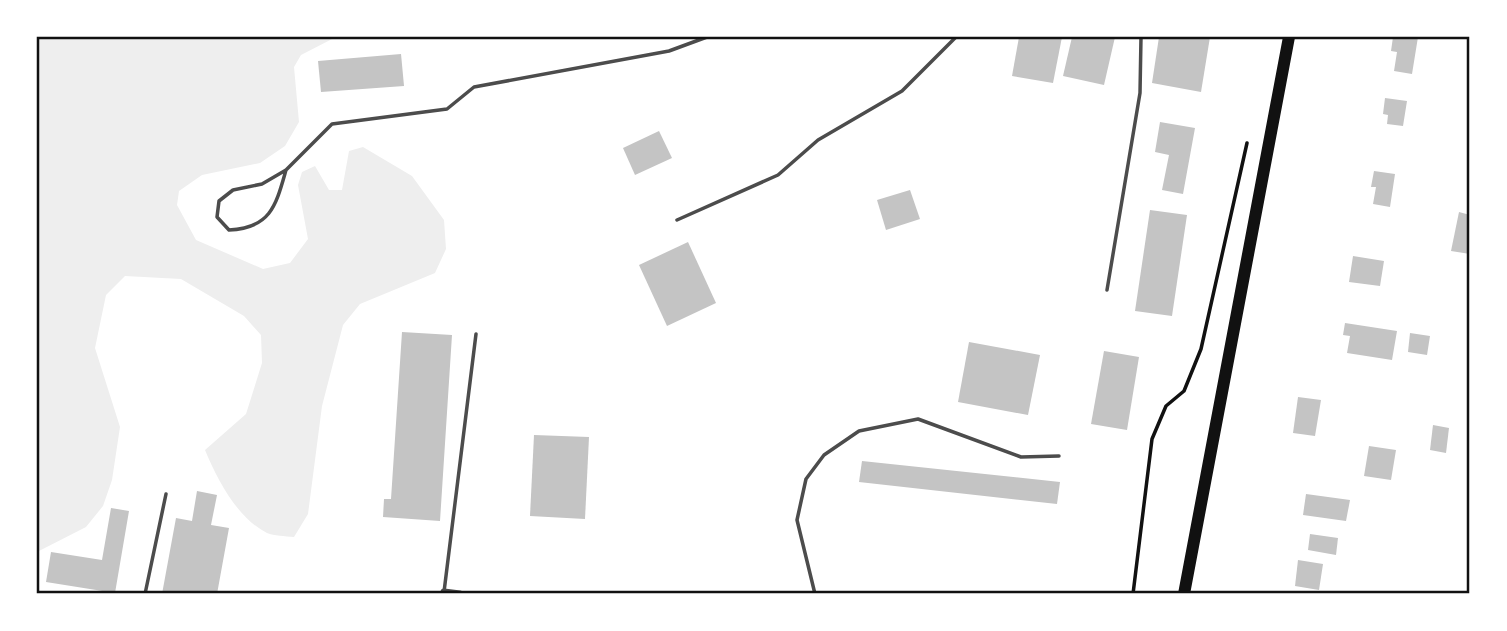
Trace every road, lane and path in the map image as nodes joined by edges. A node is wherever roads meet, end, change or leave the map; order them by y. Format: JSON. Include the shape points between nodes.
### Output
{"nodes":[{"id":1,"x":707,"y":37,"type":"edge"},
{"id":2,"x":956,"y":37,"type":"edge"},
{"id":3,"x":1141,"y":37,"type":"edge"},
{"id":4,"x":1289,"y":37,"type":"edge"},
{"id":5,"x":1247,"y":143,"type":"dead end"},
{"id":6,"x":286,"y":170,"type":"junction"},
{"id":7,"x":677,"y":220,"type":"dead end"},
{"id":8,"x":1107,"y":290,"type":"dead end"},
{"id":9,"x":476,"y":334,"type":"dead end"},
{"id":10,"x":1059,"y":456,"type":"dead end"},
{"id":11,"x":166,"y":494,"type":"dead end"},
{"id":12,"x":444,"y":592,"type":"joint"},
{"id":13,"x":145,"y":594,"type":"edge"},
{"id":14,"x":460,"y":594,"type":"edge"},
{"id":15,"x":815,"y":594,"type":"edge"},
{"id":16,"x":1133,"y":594,"type":"edge"},
{"id":17,"x":1184,"y":594,"type":"edge"}],
"edges":[{"from":1,"to":6,"type":"lane","via":[[669,51],[474,87],[447,109],[332,124]]},
{"from":2,"to":7,"type":"lane","via":[[902,91],[818,140],[778,175]]},
{"from":3,"to":8,"type":"lane","via":[[1140,93]]},
{"from":4,"to":17,"type":"highway"},
{"from":5,"to":16,"type":"path","via":[[1201,349],[1184,391],[1166,405],[1152,439]]},
{"from":6,"to":6,"type":"lane","via":[[267,217],[247,229],[229,230],[217,217],[219,201],[233,190],[262,184]]},
{"from":9,"to":12,"type":"lane"},
{"from":10,"to":15,"type":"lane","via":[[1021,457],[918,419],[859,431],[824,455],[806,479],[797,520]]},
{"from":11,"to":13,"type":"lane"},
{"from":12,"to":14,"type":"street"}]}
